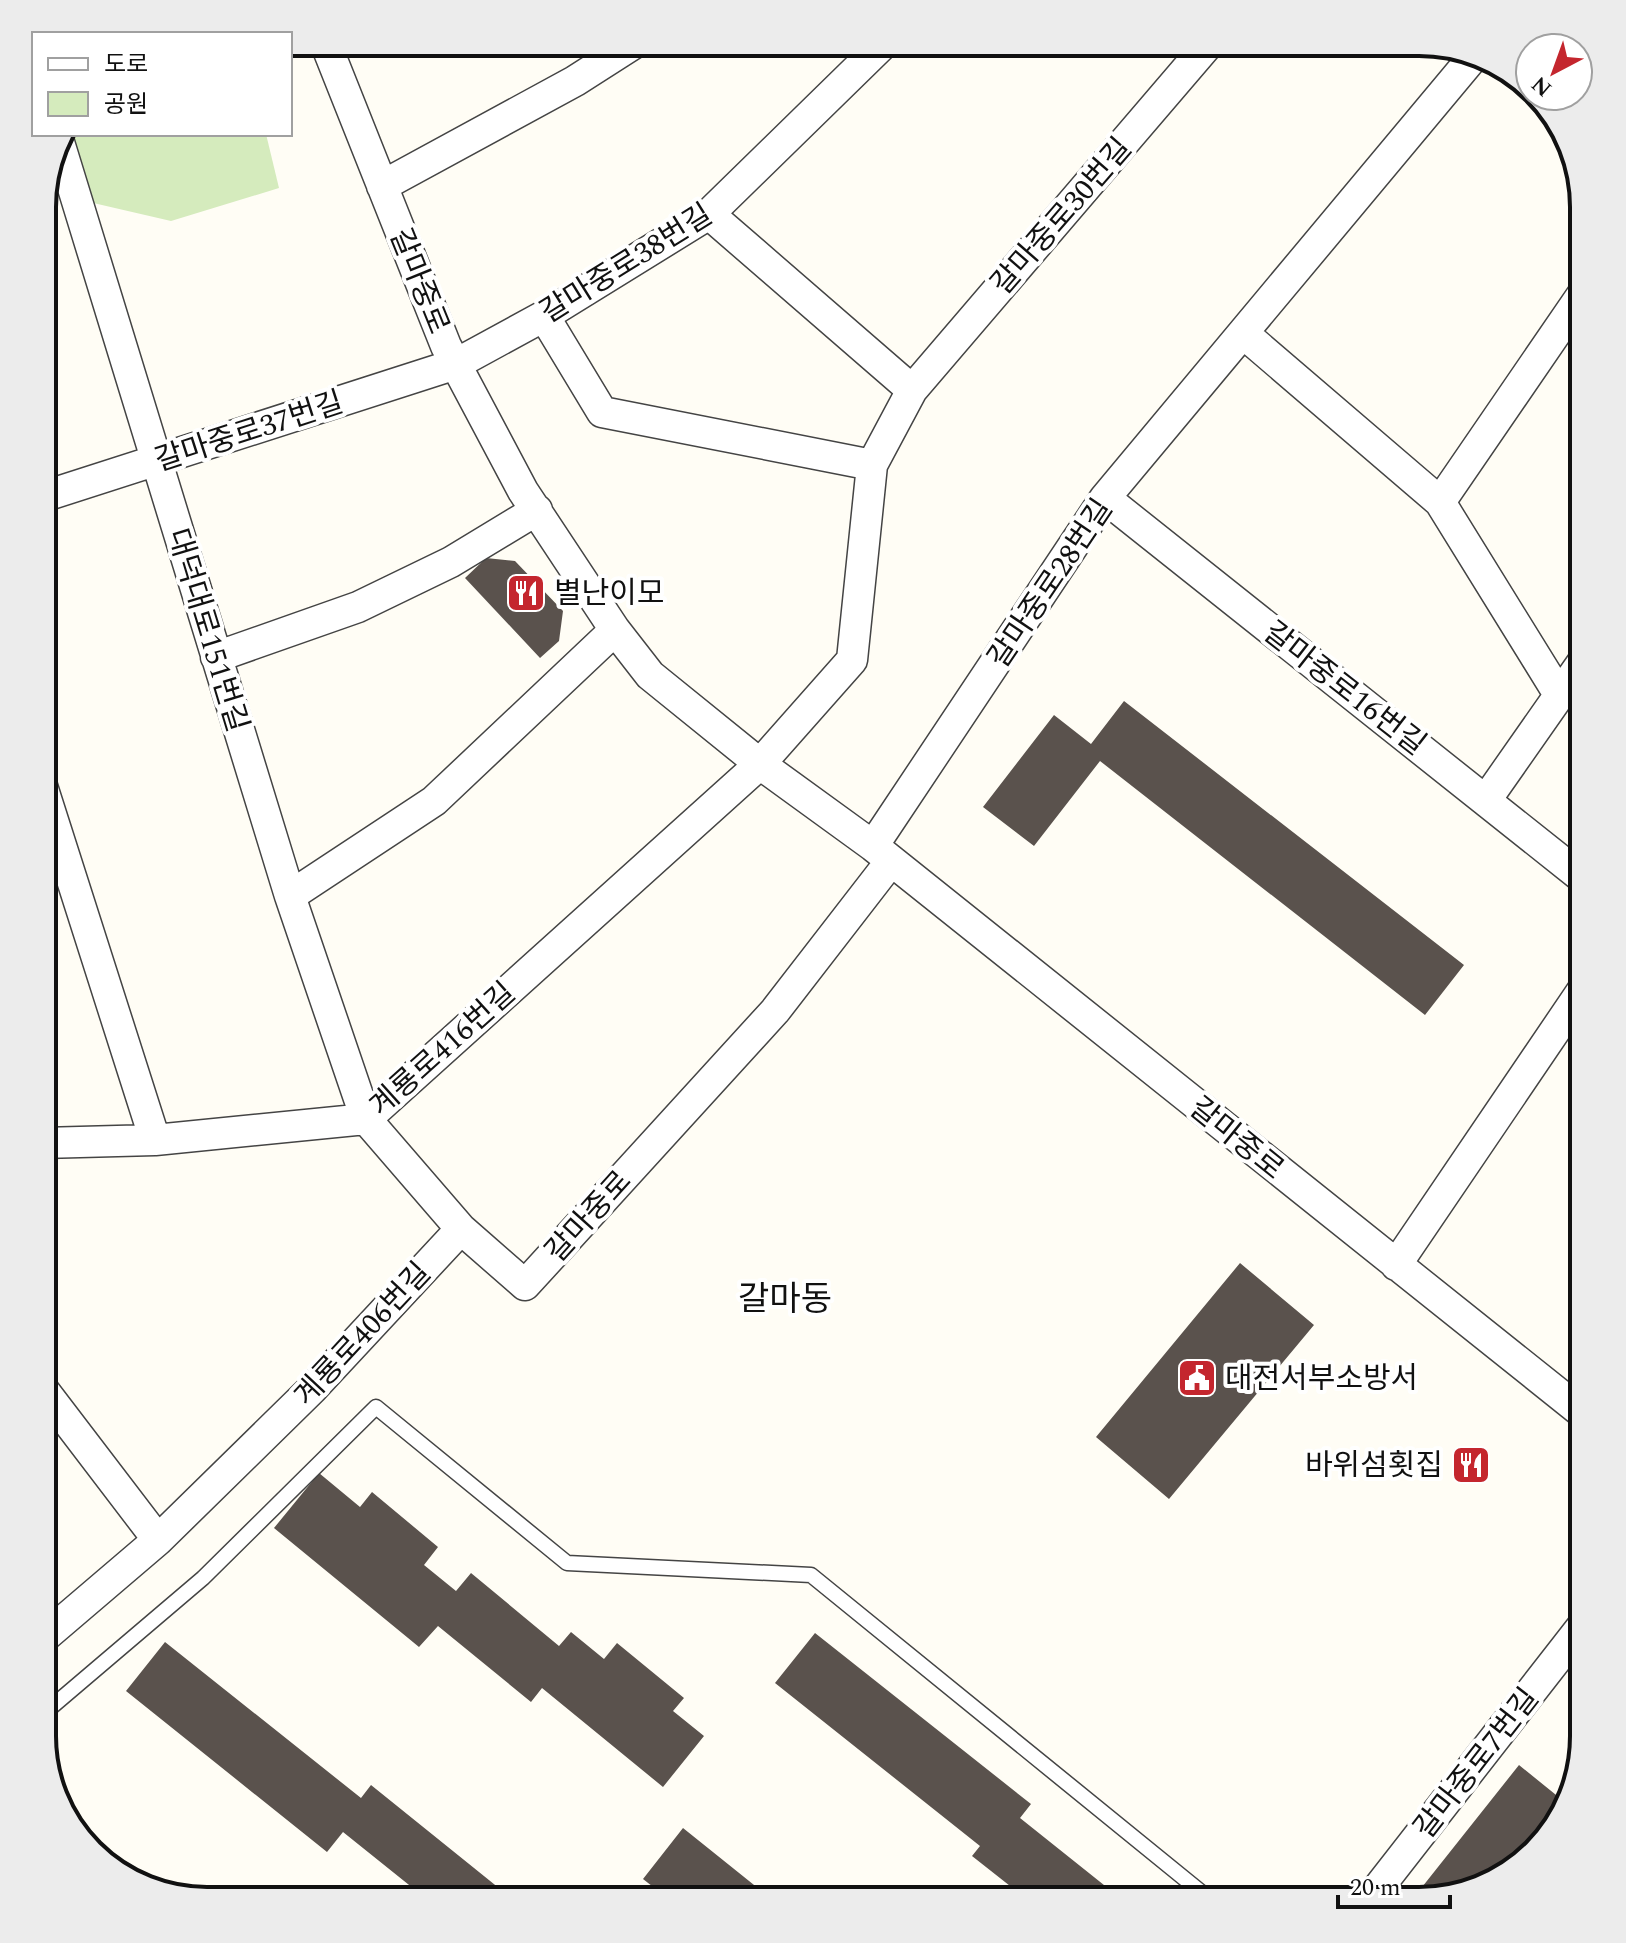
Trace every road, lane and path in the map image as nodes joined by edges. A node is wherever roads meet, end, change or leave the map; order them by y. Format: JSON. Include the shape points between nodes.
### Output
{"nodes":[{"id":1,"x":331,"y":56,"type":"edge"},
{"id":2,"x":614,"y":56,"type":"edge"},
{"id":3,"x":871,"y":56,"type":"edge"},
{"id":4,"x":1198,"y":56,"type":"edge"},
{"id":5,"x":1467,"y":64,"type":"edge"},
{"id":6,"x":64,"y":159,"type":"edge"},
{"id":7,"x":382,"y":186,"type":"junction"},
{"id":8,"x":709,"y":214,"type":"junction"},
{"id":9,"x":1570,"y":312,"type":"edge"},
{"id":10,"x":544,"y":316,"type":"junction"},
{"id":11,"x":1243,"y":333,"type":"junction"},
{"id":12,"x":456,"y":364,"type":"junction"},
{"id":13,"x":912,"y":390,"type":"junction"},
{"id":14,"x":156,"y":460,"type":"junction"},
{"id":15,"x":872,"y":465,"type":"junction"},
{"id":16,"x":56,"y":492,"type":"edge"},
{"id":17,"x":1105,"y":498,"type":"junction"},
{"id":18,"x":1440,"y":502,"type":"junction"},
{"id":19,"x":537,"y":510,"type":"junction"},
{"id":20,"x":615,"y":630,"type":"junction"},
{"id":21,"x":216,"y":657,"type":"junction"},
{"id":22,"x":1570,"y":681,"type":"edge"},
{"id":23,"x":1560,"y":696,"type":"junction"},
{"id":24,"x":760,"y":764,"type":"junction"},
{"id":25,"x":1486,"y":800,"type":"junction"},
{"id":26,"x":56,"y":830,"type":"edge"},
{"id":27,"x":882,"y":854,"type":"junction"},
{"id":28,"x":1570,"y":868,"type":"edge"},
{"id":29,"x":290,"y":896,"type":"junction"},
{"id":30,"x":1570,"y":1009,"type":"edge"},
{"id":31,"x":366,"y":1119,"type":"junction"},
{"id":32,"x":155,"y":1140,"type":"junction"},
{"id":33,"x":56,"y":1143,"type":"edge"},
{"id":34,"x":461,"y":1229,"type":"junction"},
{"id":35,"x":1396,"y":1265,"type":"junction"},
{"id":36,"x":1570,"y":1403,"type":"edge"},
{"id":37,"x":56,"y":1406,"type":"edge"},
{"id":38,"x":158,"y":1540,"type":"junction"},
{"id":39,"x":56,"y":1627,"type":"edge"},
{"id":40,"x":1570,"y":1642,"type":"edge"},
{"id":41,"x":56,"y":1703,"type":"edge"},
{"id":42,"x":1195,"y":1887,"type":"edge"},
{"id":43,"x":1379,"y":1887,"type":"edge"}],
"edges":[{"from":1,"to":7,"type":"street","name":"갈마중로"},
{"from":2,"to":7,"type":"street"},
{"from":3,"to":8,"type":"street","name":"갈마중로38번길"},
{"from":4,"to":13,"type":"street","name":"갈마중로30번길"},
{"from":5,"to":11,"type":"street","name":"갈마중로28번길"},
{"from":6,"to":14,"type":"street","name":"대덕대로151번길"},
{"from":7,"to":12,"type":"street","name":"갈마중로"},
{"from":8,"to":10,"type":"street","name":"갈마중로38번길"},
{"from":8,"to":13,"type":"street"},
{"from":9,"to":18,"type":"street"},
{"from":10,"to":12,"type":"street","name":"갈마중로38번길"},
{"from":10,"to":15,"type":"street","via":[[602,412]]},
{"from":11,"to":17,"type":"street","name":"갈마중로28번길"},
{"from":11,"to":18,"type":"street"},
{"from":12,"to":14,"type":"street","name":"갈마중로37번길"},
{"from":12,"to":19,"type":"street","name":"갈마중로"},
{"from":13,"to":15,"type":"street","name":"갈마중로30번길"},
{"from":14,"to":16,"type":"street","name":"갈마중로37번길"},
{"from":14,"to":21,"type":"street","name":"대덕대로151번길"},
{"from":15,"to":24,"type":"street","name":"갈마중로30번길","via":[[852,660]]},
{"from":17,"to":25,"type":"street","name":"갈마중로16번길"},
{"from":17,"to":27,"type":"street","name":"갈마중로28번길"},
{"from":18,"to":23,"type":"street"},
{"from":19,"to":20,"type":"street","name":"갈마중로"},
{"from":19,"to":21,"type":"street","via":[[451,562],[358,607]]},
{"from":20,"to":24,"type":"street","name":"갈마중로","via":[[650,675]]},
{"from":20,"to":29,"type":"street","via":[[434,801]]},
{"from":21,"to":29,"type":"street","name":"대덕대로151번길"},
{"from":22,"to":23,"type":"street"},
{"from":23,"to":25,"type":"street"},
{"from":24,"to":27,"type":"street","name":"갈마중로"},
{"from":24,"to":31,"type":"street","name":"계룡로416번길"},
{"from":25,"to":28,"type":"street","name":"갈마중로16번길"},
{"from":26,"to":32,"type":"street"},
{"from":27,"to":34,"type":"street","name":"갈마중로","via":[[775,1011],[525,1285]]},
{"from":27,"to":35,"type":"street","name":"갈마중로"},
{"from":29,"to":31,"type":"street","name":"대덕대로151번길"},
{"from":30,"to":35,"type":"street"},
{"from":31,"to":32,"type":"street","name":"계룡로416번길"},
{"from":31,"to":34,"type":"street"},
{"from":32,"to":33,"type":"street","name":"계룡로416번길"},
{"from":34,"to":38,"type":"street","name":"계룡로406번길","via":[[312,1389]]},
{"from":35,"to":36,"type":"street","name":"갈마중로"},
{"from":37,"to":38,"type":"street"},
{"from":38,"to":39,"type":"street","name":"계룡로406번길"},
{"from":40,"to":43,"type":"street","name":"갈마중로7번길"},
{"from":41,"to":42,"type":"lane","via":[[203,1578],[376,1407],[567,1563],[811,1575]]}]}
